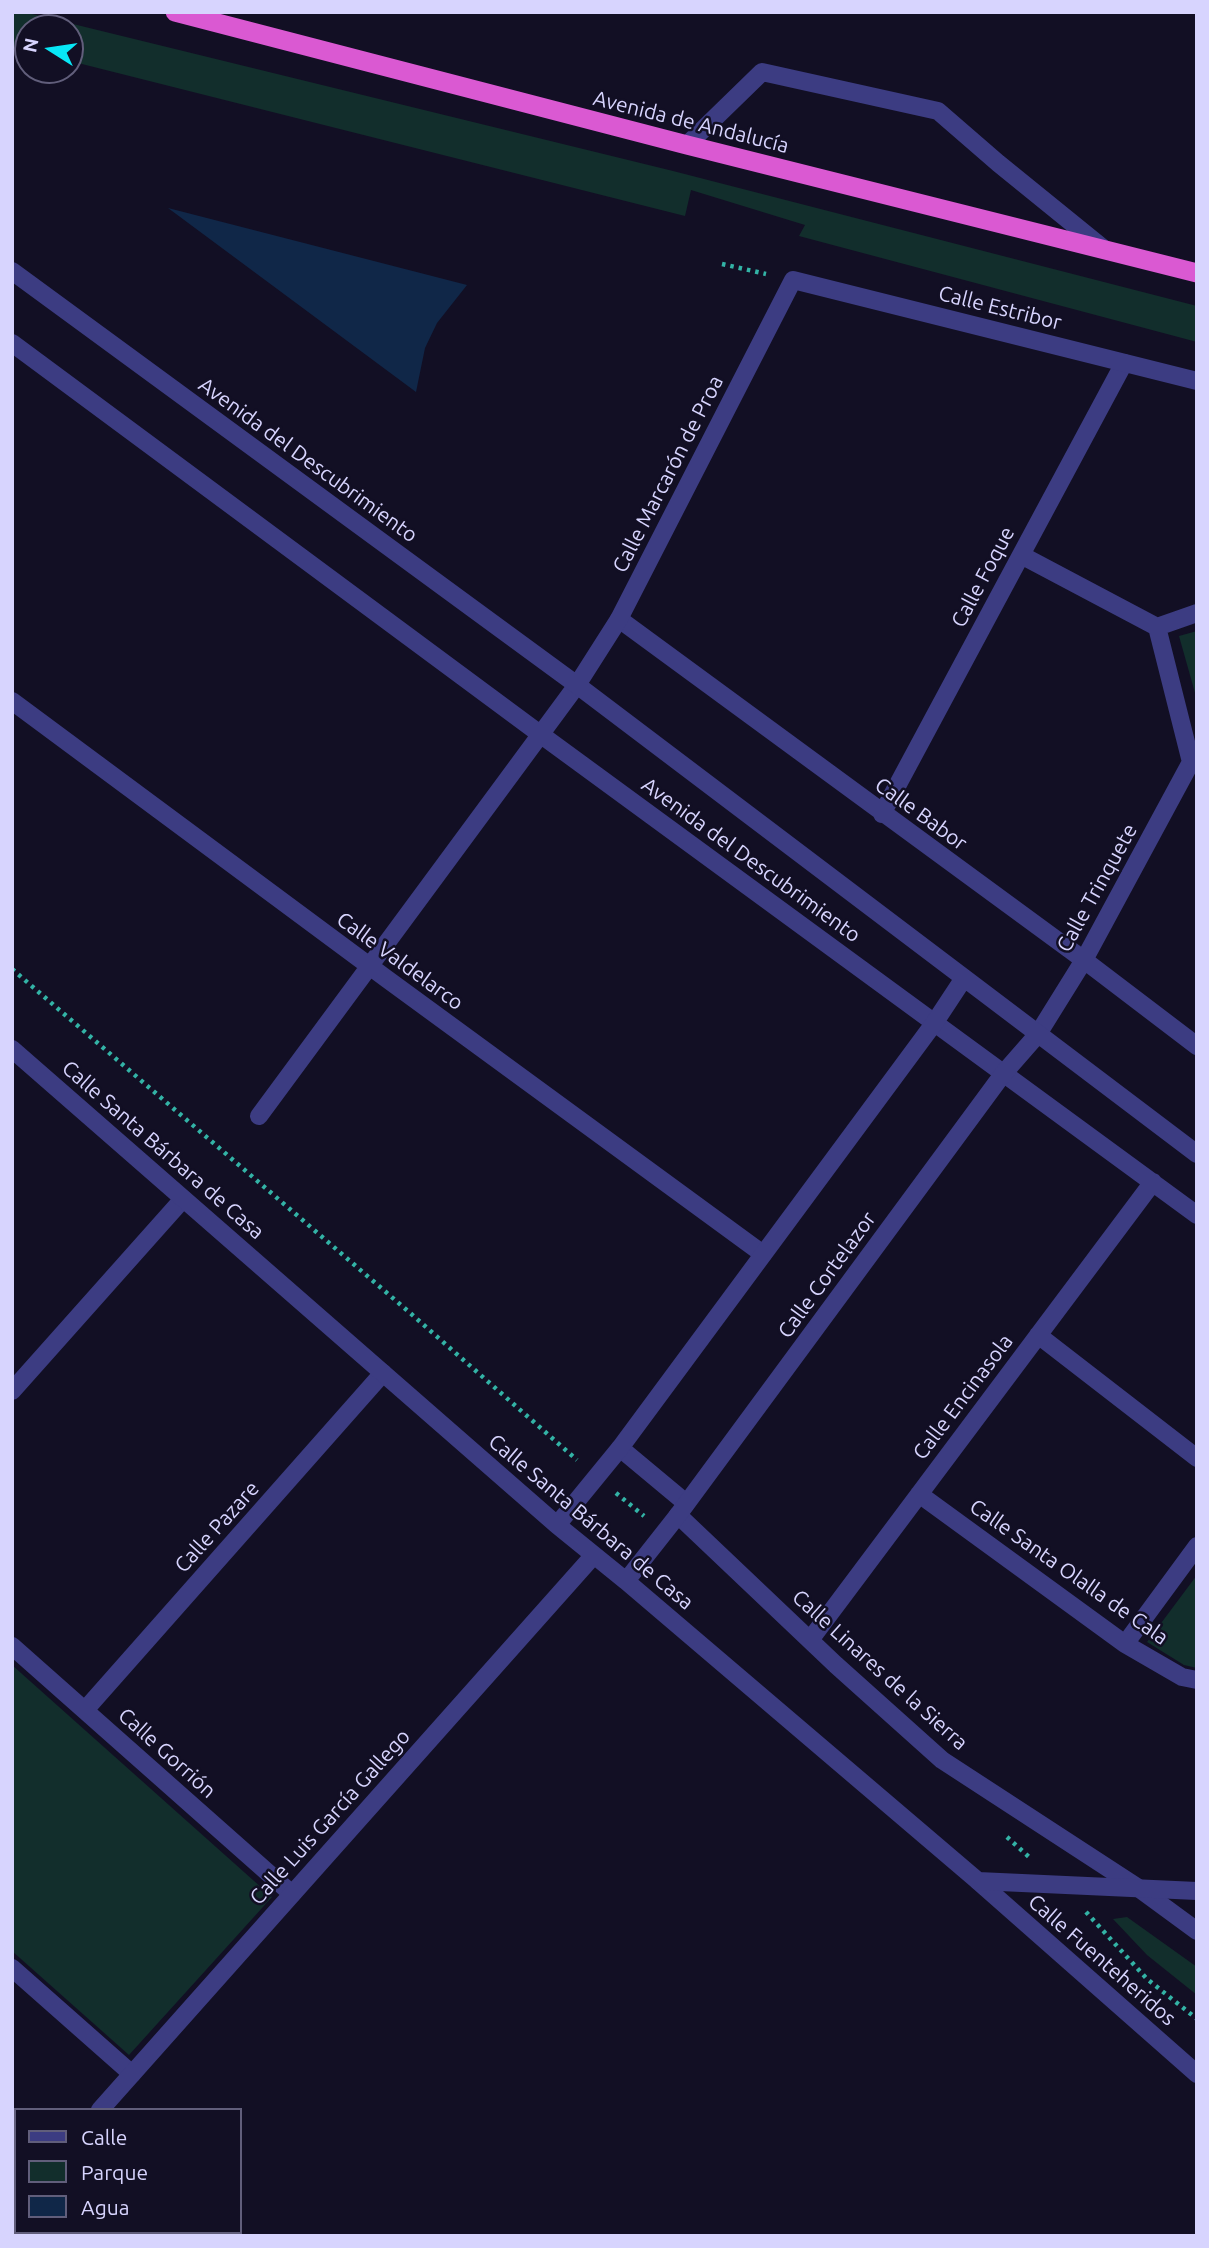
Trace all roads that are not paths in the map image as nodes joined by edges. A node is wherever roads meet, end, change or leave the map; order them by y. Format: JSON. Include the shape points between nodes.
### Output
{"nodes":[{"id":1,"x":175,"y":12,"type":"edge"},
{"id":2,"x":687,"y":145,"type":"junction"},
{"id":3,"x":1104,"y":249,"type":"junction"},
{"id":4,"x":12,"y":271,"type":"edge"},
{"id":5,"x":1197,"y":274,"type":"edge"},
{"id":6,"x":793,"y":280,"type":"joint"},
{"id":7,"x":12,"y":343,"type":"edge"},
{"id":8,"x":1124,"y":363,"type":"junction"},
{"id":9,"x":1197,"y":381,"type":"edge"},
{"id":10,"x":1021,"y":555,"type":"junction"},
{"id":11,"x":1197,"y":613,"type":"edge"},
{"id":12,"x":619,"y":619,"type":"junction"},
{"id":13,"x":1157,"y":627,"type":"junction"},
{"id":14,"x":577,"y":685,"type":"junction"},
{"id":15,"x":12,"y":702,"type":"edge"},
{"id":16,"x":540,"y":734,"type":"junction"},
{"id":17,"x":1194,"y":761,"type":"edge"},
{"id":18,"x":882,"y":814,"type":"junction"},
{"id":19,"x":1084,"y":960,"type":"junction"},
{"id":20,"x":370,"y":966,"type":"junction"},
{"id":21,"x":964,"y":978,"type":"junction"},
{"id":22,"x":934,"y":1022,"type":"junction"},
{"id":23,"x":1038,"y":1034,"type":"junction"},
{"id":24,"x":1197,"y":1046,"type":"edge"},
{"id":25,"x":12,"y":1049,"type":"edge"},
{"id":26,"x":1003,"y":1074,"type":"junction"},
{"id":27,"x":259,"y":1116,"type":"dead end"},
{"id":28,"x":1197,"y":1154,"type":"edge"},
{"id":29,"x":1153,"y":1182,"type":"junction"},
{"id":30,"x":183,"y":1199,"type":"junction"},
{"id":31,"x":1197,"y":1215,"type":"edge"},
{"id":32,"x":763,"y":1254,"type":"junction"},
{"id":33,"x":1038,"y":1335,"type":"junction"},
{"id":34,"x":383,"y":1373,"type":"junction"},
{"id":35,"x":12,"y":1391,"type":"edge"},
{"id":36,"x":620,"y":1448,"type":"junction"},
{"id":37,"x":1197,"y":1458,"type":"edge"},
{"id":38,"x":919,"y":1494,"type":"junction"},
{"id":39,"x":682,"y":1509,"type":"junction"},
{"id":40,"x":557,"y":1525,"type":"junction"},
{"id":41,"x":1197,"y":1546,"type":"edge"},
{"id":42,"x":594,"y":1555,"type":"junction"},
{"id":43,"x":626,"y":1581,"type":"junction"},
{"id":44,"x":810,"y":1640,"type":"junction"},
{"id":45,"x":1125,"y":1644,"type":"junction"},
{"id":46,"x":12,"y":1646,"type":"edge"},
{"id":47,"x":1197,"y":1680,"type":"edge"},
{"id":48,"x":85,"y":1710,"type":"junction"},
{"id":49,"x":978,"y":1881,"type":"junction"},
{"id":50,"x":1137,"y":1887,"type":"junction"},
{"id":51,"x":1197,"y":1891,"type":"edge"},
{"id":52,"x":292,"y":1894,"type":"junction"},
{"id":53,"x":1197,"y":1931,"type":"edge"},
{"id":54,"x":12,"y":1968,"type":"edge"},
{"id":55,"x":132,"y":2074,"type":"junction"},
{"id":56,"x":1197,"y":2074,"type":"edge"},
{"id":57,"x":102,"y":2108,"type":"edge"}],
"edges":[{"from":1,"to":2,"type":"highway","name":"Avenida de Andalucía"},
{"from":2,"to":3,"type":"highway","name":"Avenida de Andalucía"},
{"from":2,"to":3,"type":"street","via":[[762,72],[938,111]]},
{"from":3,"to":5,"type":"highway","name":"Avenida de Andalucía"},
{"from":4,"to":14,"type":"street","name":"Avenida del Descubrimiento"},
{"from":6,"to":8,"type":"street","name":"Calle Estribor"},
{"from":6,"to":12,"type":"street","name":"Calle Marcarón de Proa"},
{"from":7,"to":16,"type":"street","name":"Avenida del Descubrimiento"},
{"from":8,"to":9,"type":"street","name":"Calle Estribor"},
{"from":8,"to":10,"type":"street","name":"Calle Foque"},
{"from":10,"to":13,"type":"street"},
{"from":10,"to":18,"type":"street","name":"Calle Foque"},
{"from":11,"to":13,"type":"street"},
{"from":12,"to":14,"type":"street","name":"Calle Marcarón de Proa"},
{"from":12,"to":18,"type":"street","name":"Calle Babor"},
{"from":13,"to":17,"type":"street","name":"Calle Trinquete"},
{"from":14,"to":16,"type":"street"},
{"from":14,"to":21,"type":"street","name":"Avenida del Descubrimiento"},
{"from":15,"to":20,"type":"street","name":"Calle Valdelarco"},
{"from":16,"to":20,"type":"street"},
{"from":16,"to":22,"type":"street","name":"Avenida del Descubrimiento"},
{"from":17,"to":19,"type":"street","name":"Calle Trinquete"},
{"from":18,"to":19,"type":"street","name":"Calle Babor"},
{"from":19,"to":23,"type":"street","name":"Calle Trinquete"},
{"from":19,"to":24,"type":"street","name":"Calle Babor"},
{"from":20,"to":27,"type":"street"},
{"from":20,"to":32,"type":"street","name":"Calle Valdelarco"},
{"from":21,"to":22,"type":"street"},
{"from":21,"to":23,"type":"street","name":"Avenida del Descubrimiento"},
{"from":22,"to":26,"type":"street","name":"Avenida del Descubrimiento"},
{"from":22,"to":32,"type":"street"},
{"from":23,"to":26,"type":"street"},
{"from":23,"to":28,"type":"street","name":"Avenida del Descubrimiento"},
{"from":25,"to":30,"type":"street","name":"Calle Santa Bárbara de Casa"},
{"from":26,"to":29,"type":"street","name":"Avenida del Descubrimiento"},
{"from":26,"to":39,"type":"street","name":"Calle Cortelazor"},
{"from":29,"to":31,"type":"street","name":"Avenida del Descubrimiento"},
{"from":29,"to":33,"type":"street","name":"Calle Encinasola"},
{"from":30,"to":34,"type":"street","name":"Calle Santa Bárbara de Casa"},
{"from":30,"to":35,"type":"street"},
{"from":32,"to":36,"type":"street"},
{"from":33,"to":37,"type":"street"},
{"from":33,"to":38,"type":"street","name":"Calle Encinasola"},
{"from":34,"to":40,"type":"street","name":"Calle Santa Bárbara de Casa"},
{"from":34,"to":48,"type":"street","name":"Calle Pazare"},
{"from":36,"to":39,"type":"street"},
{"from":36,"to":40,"type":"street"},
{"from":38,"to":44,"type":"street","name":"Calle Encinasola"},
{"from":38,"to":45,"type":"street","name":"Calle Santa Olalla de Cala"},
{"from":39,"to":43,"type":"street","name":"Calle Cortelazor"},
{"from":39,"to":44,"type":"street","name":"Calle Linares de la Sierra"},
{"from":40,"to":42,"type":"street","name":"Calle Santa Bárbara de Casa"},
{"from":41,"to":45,"type":"street"},
{"from":42,"to":43,"type":"street","name":"Calle Santa Bárbara de Casa"},
{"from":42,"to":52,"type":"street","name":"Calle Luis García Gallego"},
{"from":43,"to":49,"type":"street","name":"Calle Santa Bárbara de Casa"},
{"from":44,"to":50,"type":"street","name":"Calle Linares de la Sierra","via":[[942,1760]]},
{"from":45,"to":47,"type":"street","name":"Calle Santa Olalla de Cala"},
{"from":46,"to":48,"type":"street","name":"Calle Gorrión"},
{"from":48,"to":52,"type":"street","name":"Calle Gorrión"},
{"from":49,"to":50,"type":"street"},
{"from":49,"to":56,"type":"street","name":"Calle Fuenteheridos"},
{"from":50,"to":51,"type":"street"},
{"from":50,"to":53,"type":"street"},
{"from":52,"to":55,"type":"street","name":"Calle Luis García Gallego"},
{"from":54,"to":55,"type":"street"},
{"from":55,"to":57,"type":"street","name":"Calle Luis García Gallego"}]}
